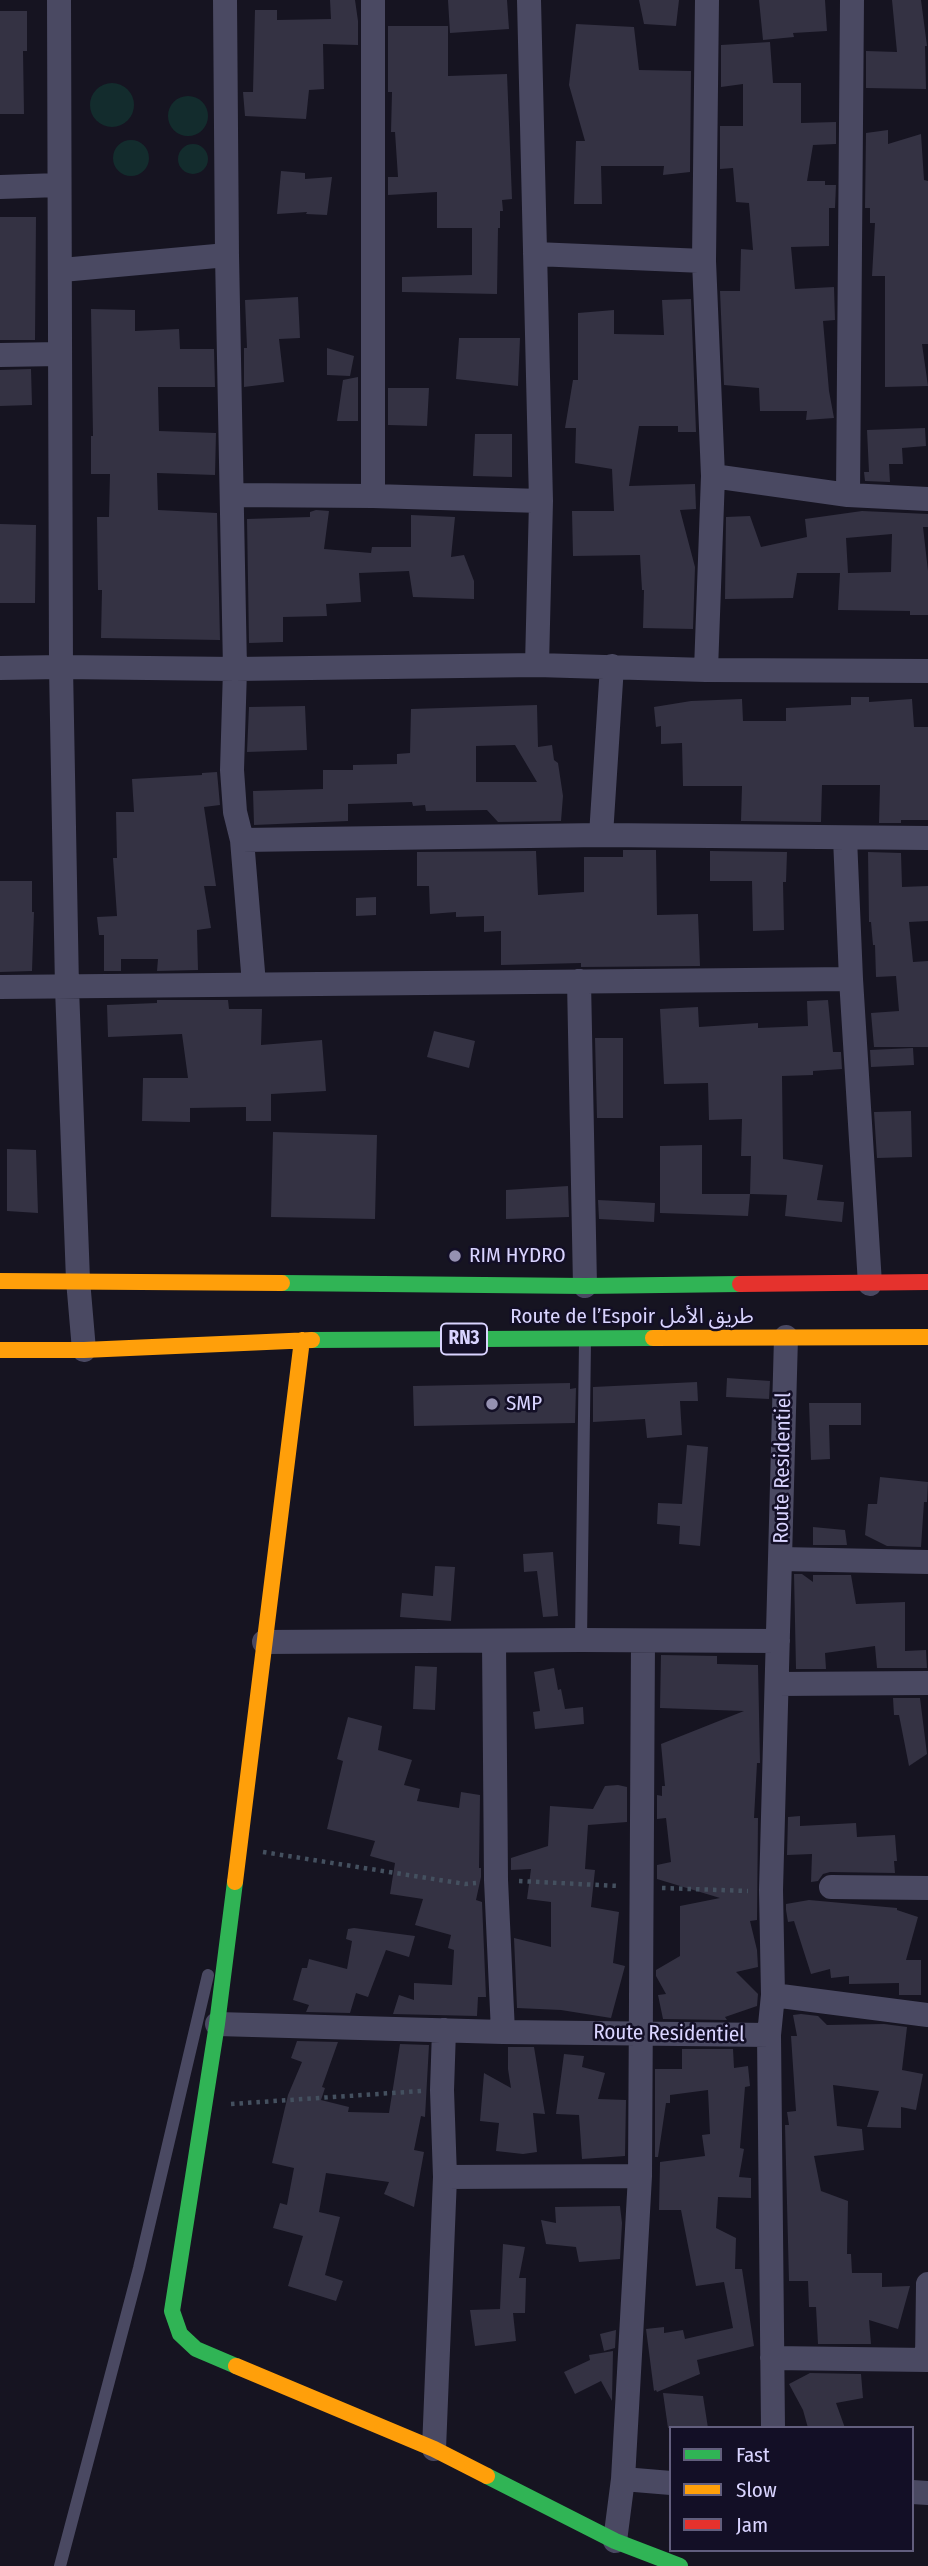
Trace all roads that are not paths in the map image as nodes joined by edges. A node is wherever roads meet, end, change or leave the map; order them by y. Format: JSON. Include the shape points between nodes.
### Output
{"nodes":[{"id":1,"x":59,"y":0,"type":"edge"},
{"id":2,"x":225,"y":0,"type":"edge"},
{"id":3,"x":373,"y":0,"type":"edge"},
{"id":4,"x":530,"y":0,"type":"edge"},
{"id":5,"x":707,"y":0,"type":"edge"},
{"id":6,"x":852,"y":0,"type":"edge"},
{"id":7,"x":59,"y":185,"type":"junction"},
{"id":8,"x":0,"y":187,"type":"edge"},
{"id":9,"x":535,"y":254,"type":"junction"},
{"id":10,"x":227,"y":255,"type":"junction"},
{"id":11,"x":704,"y":261,"type":"junction"},
{"id":12,"x":62,"y":270,"type":"junction"},
{"id":13,"x":60,"y":354,"type":"junction"},
{"id":14,"x":0,"y":355,"type":"edge"},
{"id":15,"x":713,"y":476,"type":"junction"},
{"id":16,"x":232,"y":495,"type":"junction"},
{"id":17,"x":848,"y":495,"type":"junction"},
{"id":18,"x":373,"y":496,"type":"junction"},
{"id":19,"x":928,"y":499,"type":"edge"},
{"id":20,"x":541,"y":501,"type":"junction"},
{"id":21,"x":537,"y":664,"type":"junction"},
{"id":22,"x":612,"y":666,"type":"junction"},
{"id":23,"x":61,"y":667,"type":"junction"},
{"id":24,"x":0,"y":668,"type":"edge"},
{"id":25,"x":235,"y":669,"type":"junction"},
{"id":26,"x":706,"y":670,"type":"junction"},
{"id":27,"x":928,"y":671,"type":"edge"},
{"id":28,"x":601,"y":835,"type":"junction"},
{"id":29,"x":845,"y":838,"type":"junction"},
{"id":30,"x":928,"y":838,"type":"edge"},
{"id":31,"x":242,"y":840,"type":"junction"},
{"id":32,"x":851,"y":979,"type":"junction"},
{"id":33,"x":579,"y":981,"type":"junction"},
{"id":34,"x":254,"y":984,"type":"junction"},
{"id":35,"x":0,"y":987,"type":"edge"},
{"id":36,"x":67,"y":988,"type":"junction"},
{"id":37,"x":78,"y":1280,"type":"junction"},
{"id":38,"x":0,"y":1281,"type":"edge"},
{"id":39,"x":928,"y":1282,"type":"edge"},
{"id":40,"x":870,"y":1284,"type":"junction"},
{"id":41,"x":586,"y":1286,"type":"junction"},
{"id":42,"x":786,"y":1337,"type":"junction"},
{"id":43,"x":928,"y":1338,"type":"edge"},
{"id":44,"x":585,"y":1339,"type":"junction"},
{"id":45,"x":302,"y":1340,"type":"junction"},
{"id":46,"x":0,"y":1350,"type":"edge"},
{"id":47,"x":84,"y":1350,"type":"junction"},
{"id":48,"x":781,"y":1559,"type":"junction"},
{"id":49,"x":928,"y":1562,"type":"edge"},
{"id":50,"x":581,"y":1640,"type":"junction"},
{"id":51,"x":643,"y":1641,"type":"junction"},
{"id":52,"x":778,"y":1641,"type":"junction"},
{"id":53,"x":264,"y":1642,"type":"junction"},
{"id":54,"x":494,"y":1642,"type":"junction"},
{"id":55,"x":928,"y":1683,"type":"edge"},
{"id":56,"x":778,"y":1684,"type":"junction"},
{"id":57,"x":238,"y":1848,"type":"junction"},
{"id":58,"x":831,"y":1887,"type":"dead end"},
{"id":59,"x":928,"y":1888,"type":"edge"},
{"id":60,"x":773,"y":1995,"type":"junction"},
{"id":61,"x":928,"y":2014,"type":"edge"},
{"id":62,"x":217,"y":2024,"type":"junction"},
{"id":63,"x":444,"y":2030,"type":"junction"},
{"id":64,"x":503,"y":2032,"type":"junction"},
{"id":65,"x":640,"y":2034,"type":"junction"},
{"id":66,"x":769,"y":2035,"type":"junction"},
{"id":67,"x":640,"y":2176,"type":"junction"},
{"id":68,"x":445,"y":2177,"type":"junction"},
{"id":69,"x":928,"y":2284,"type":"edge"},
{"id":70,"x":772,"y":2358,"type":"junction"},
{"id":71,"x":928,"y":2360,"type":"edge"},
{"id":72,"x":773,"y":2426,"type":"edge"},
{"id":73,"x":434,"y":2449,"type":"junction"},
{"id":74,"x":623,"y":2479,"type":"junction"},
{"id":75,"x":669,"y":2483,"type":"edge"},
{"id":76,"x":615,"y":2541,"type":"junction"},
{"id":77,"x":60,"y":2566,"type":"edge"},
{"id":78,"x":680,"y":2566,"type":"edge"}],
"edges":[{"from":1,"to":7,"type":"street"},
{"from":2,"to":10,"type":"street"},
{"from":3,"to":18,"type":"street"},
{"from":4,"to":9,"type":"street"},
{"from":5,"to":11,"type":"street"},
{"from":6,"to":17,"type":"street"},
{"from":7,"to":8,"type":"street"},
{"from":7,"to":12,"type":"street"},
{"from":9,"to":11,"type":"street"},
{"from":9,"to":20,"type":"street"},
{"from":10,"to":12,"type":"street"},
{"from":10,"to":16,"type":"street"},
{"from":11,"to":15,"type":"street"},
{"from":12,"to":13,"type":"street"},
{"from":13,"to":14,"type":"street"},
{"from":13,"to":23,"type":"street"},
{"from":15,"to":17,"type":"street"},
{"from":15,"to":26,"type":"street"},
{"from":16,"to":18,"type":"street"},
{"from":16,"to":25,"type":"street"},
{"from":17,"to":19,"type":"street"},
{"from":18,"to":20,"type":"street"},
{"from":20,"to":21,"type":"street"},
{"from":21,"to":22,"type":"street"},
{"from":21,"to":25,"type":"street"},
{"from":22,"to":26,"type":"street"},
{"from":22,"to":28,"type":"street"},
{"from":23,"to":24,"type":"street"},
{"from":23,"to":25,"type":"street"},
{"from":23,"to":36,"type":"street"},
{"from":25,"to":31,"type":"street","via":[[232,770]]},
{"from":26,"to":27,"type":"street"},
{"from":28,"to":29,"type":"street"},
{"from":28,"to":31,"type":"street"},
{"from":29,"to":30,"type":"street"},
{"from":29,"to":32,"type":"street"},
{"from":31,"to":34,"type":"street"},
{"from":32,"to":33,"type":"street"},
{"from":32,"to":40,"type":"street"},
{"from":33,"to":34,"type":"street"},
{"from":33,"to":41,"type":"street"},
{"from":34,"to":36,"type":"street"},
{"from":35,"to":36,"type":"street"},
{"from":36,"to":37,"type":"street"},
{"from":37,"to":38,"type":"main road","name":"Route de l’Espoir طريق الأمل"},
{"from":37,"to":41,"type":"main road","name":"Route de l’Espoir طريق الأمل"},
{"from":37,"to":47,"type":"street"},
{"from":39,"to":40,"type":"main road","name":"Route de l’Espoir طريق الأمل"},
{"from":40,"to":41,"type":"main road","name":"Route de l’Espoir طريق الأمل"},
{"from":42,"to":43,"type":"main road","name":"Route de l’Espoir طريق الأمل","number":"RN3"},
{"from":42,"to":44,"type":"main road","name":"Route de l’Espoir طريق الأمل","number":"RN3"},
{"from":42,"to":48,"type":"street","name":"Route Residentiel"},
{"from":44,"to":45,"type":"main road","name":"Route de l’Espoir طريق الأمل","number":"RN3"},
{"from":44,"to":50,"type":"lane"},
{"from":45,"to":47,"type":"main road","name":"Route de l’Espoir طريق الأمل","number":"RN3"},
{"from":45,"to":53,"type":"main road"},
{"from":46,"to":47,"type":"main road","name":"Route de l’Espoir طريق الأمل","number":"RN3"},
{"from":48,"to":49,"type":"street"},
{"from":48,"to":52,"type":"street","name":"Route Residentiel"},
{"from":50,"to":51,"type":"street"},
{"from":50,"to":54,"type":"street"},
{"from":51,"to":52,"type":"street"},
{"from":51,"to":65,"type":"street"},
{"from":52,"to":56,"type":"street","name":"Route Residentiel"},
{"from":53,"to":54,"type":"street"},
{"from":53,"to":57,"type":"main road"},
{"from":54,"to":64,"type":"street"},
{"from":55,"to":56,"type":"street"},
{"from":56,"to":60,"type":"street","name":"Route Residentiel","via":[[771,1890]]},
{"from":57,"to":62,"type":"main road"},
{"from":57,"to":77,"type":"lane","via":[[139,2268]]},
{"from":58,"to":59,"type":"street"},
{"from":60,"to":61,"type":"street"},
{"from":60,"to":66,"type":"street","name":"Route Residentiel"},
{"from":62,"to":63,"type":"street","name":"Route Residentiel"},
{"from":62,"to":73,"type":"main road","via":[[172,2311],[180,2334],[196,2349]]},
{"from":63,"to":64,"type":"street","name":"Route Residentiel"},
{"from":63,"to":68,"type":"street"},
{"from":64,"to":65,"type":"street","name":"Route Residentiel"},
{"from":65,"to":66,"type":"street","name":"Route Residentiel"},
{"from":65,"to":67,"type":"street"},
{"from":66,"to":70,"type":"street"},
{"from":67,"to":68,"type":"street"},
{"from":67,"to":74,"type":"street"},
{"from":68,"to":73,"type":"street"},
{"from":69,"to":71,"type":"street"},
{"from":70,"to":71,"type":"street"},
{"from":70,"to":72,"type":"street"},
{"from":73,"to":76,"type":"main road"},
{"from":74,"to":75,"type":"street"},
{"from":74,"to":76,"type":"street"},
{"from":76,"to":78,"type":"main road"}]}
